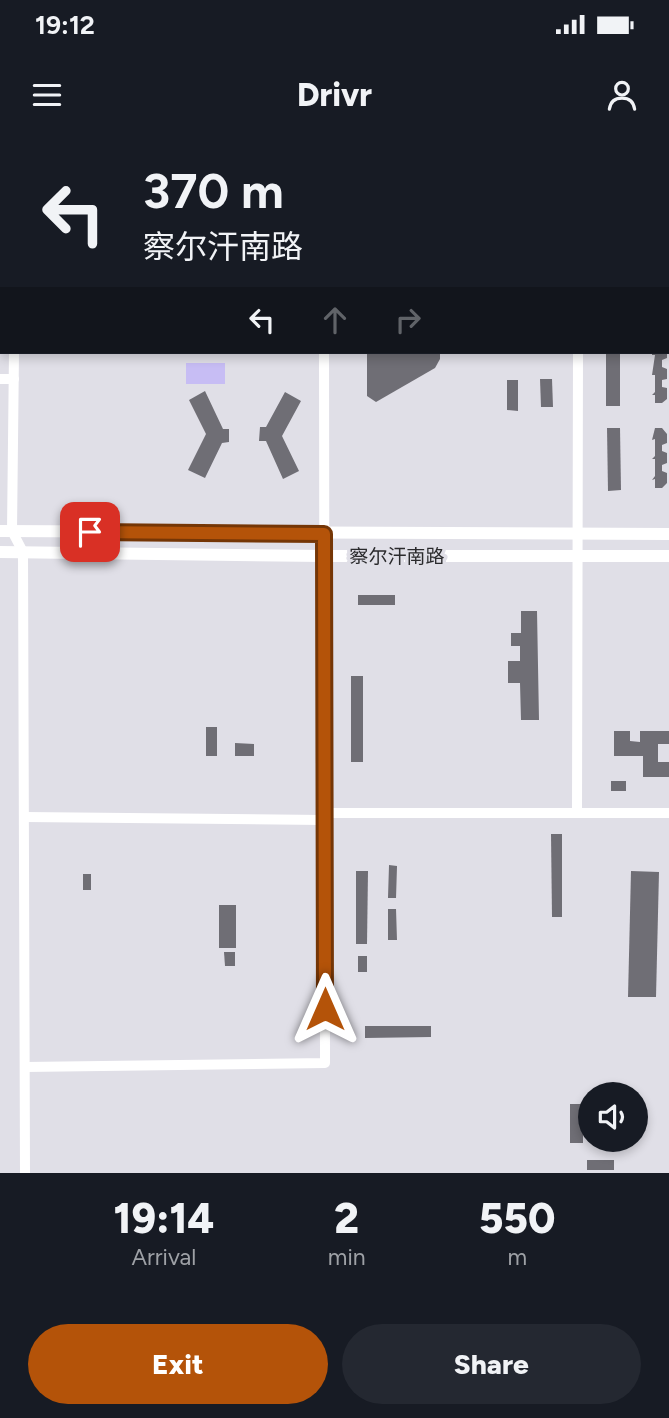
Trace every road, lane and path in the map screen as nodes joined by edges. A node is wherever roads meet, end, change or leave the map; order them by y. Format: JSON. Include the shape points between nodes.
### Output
{"nodes":[{"id":1,"x":14,"y":354,"type":"edge"},
{"id":2,"x":324,"y":354,"type":"edge"},
{"id":3,"x":578,"y":354,"type":"edge"},
{"id":4,"x":0,"y":379,"type":"edge"},
{"id":5,"x":14,"y":379,"type":"junction"},
{"id":6,"x":6,"y":531,"type":"edge"},
{"id":7,"x":324,"y":534,"type":"junction"},
{"id":8,"x":577,"y":534,"type":"junction"},
{"id":9,"x":669,"y":534,"type":"edge"},
{"id":10,"x":0,"y":552,"type":"edge"},
{"id":11,"x":23,"y":552,"type":"junction"},
{"id":12,"x":324,"y":556,"type":"junction"},
{"id":13,"x":669,"y":556,"type":"edge"},
{"id":14,"x":577,"y":557,"type":"junction"},
{"id":15,"x":577,"y":813,"type":"junction"},
{"id":16,"x":669,"y":813,"type":"edge"},
{"id":17,"x":324,"y":816,"type":"junction"},
{"id":18,"x":25,"y":817,"type":"junction"},
{"id":19,"x":25,"y":1067,"type":"junction"},
{"id":20,"x":25,"y":1173,"type":"edge"}],
"edges":[{"from":1,"to":5,"type":"street"},
{"from":2,"to":7,"type":"street"},
{"from":3,"to":8,"type":"street"},
{"from":4,"to":5,"type":"street"},
{"from":5,"to":6,"type":"street"},
{"from":6,"to":7,"type":"main road","name":"察尔汗南路"},
{"from":6,"to":11,"type":"street"},
{"from":7,"to":8,"type":"main road","name":"察尔汗南路"},
{"from":7,"to":12,"type":"street"},
{"from":8,"to":9,"type":"main road","name":"察尔汗南路"},
{"from":8,"to":14,"type":"street"},
{"from":10,"to":11,"type":"main road","name":"察尔汗南路"},
{"from":11,"to":12,"type":"main road","name":"察尔汗南路"},
{"from":11,"to":18,"type":"street"},
{"from":12,"to":14,"type":"main road","name":"察尔汗南路"},
{"from":12,"to":17,"type":"street"},
{"from":13,"to":14,"type":"main road","name":"察尔汗南路"},
{"from":14,"to":15,"type":"street"},
{"from":15,"to":16,"type":"street"},
{"from":15,"to":17,"type":"street"},
{"from":17,"to":18,"type":"street"},
{"from":17,"to":19,"type":"street","via":[[326,1063]]},
{"from":18,"to":19,"type":"street"},
{"from":19,"to":20,"type":"street"}]}
